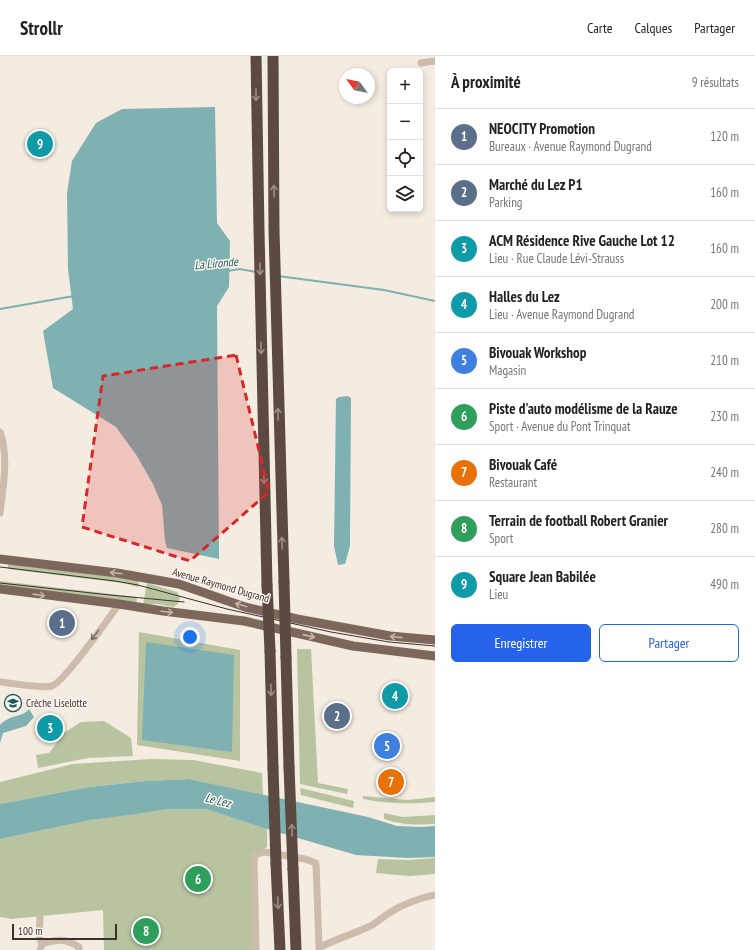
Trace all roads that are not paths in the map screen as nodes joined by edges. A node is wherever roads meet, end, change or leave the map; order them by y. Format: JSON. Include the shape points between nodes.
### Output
{"nodes":[{"id":1,"x":256,"y":56,"type":"edge"},
{"id":2,"x":273,"y":56,"type":"edge"},
{"id":3,"x":435,"y":61,"type":"edge"},
{"id":4,"x":421,"y":63,"type":"dead end"},
{"id":5,"x":0,"y":432,"type":"edge"},
{"id":6,"x":0,"y":513,"type":"edge"},
{"id":7,"x":0,"y":559,"type":"edge"},
{"id":8,"x":0,"y":589,"type":"edge"},
{"id":9,"x":119,"y":604,"type":"junction"},
{"id":10,"x":435,"y":640,"type":"edge"},
{"id":11,"x":435,"y":656,"type":"edge"},
{"id":12,"x":0,"y":682,"type":"edge"},
{"id":13,"x":435,"y":895,"type":"edge"},
{"id":14,"x":40,"y":918,"type":"dead end"},
{"id":15,"x":41,"y":947,"type":"edge"},
{"id":16,"x":319,"y":949,"type":"edge"},
{"id":17,"x":79,"y":950,"type":"edge"},
{"id":18,"x":256,"y":950,"type":"edge"},
{"id":19,"x":280,"y":950,"type":"edge"},
{"id":20,"x":296,"y":950,"type":"edge"}],
"edges":[{"from":1,"to":19,"type":"highway","one_way":true,"bridge":true,"via":[[267,585]]},
{"from":20,"to":2,"type":"highway","one_way":true,"bridge":true,"via":[[276,310]]},
{"from":3,"to":4,"type":"street"},
{"from":5,"to":6,"type":"street","via":[[4,458]]},
{"from":10,"to":7,"type":"main road","name":"Avenue Raymond Dugrand","one_way":true,"via":[[376,634],[297,619],[245,607],[179,584],[116,573]]},
{"from":8,"to":9,"type":"main road","one_way":true},
{"from":9,"to":11,"type":"main road","one_way":true,"via":[[244,621],[353,646]]},
{"from":9,"to":12,"type":"street","one_way":true,"via":[[66,674],[53,686]]},
{"from":13,"to":16,"type":"street","via":[[404,905],[369,927],[334,939]]},
{"from":14,"to":15,"type":"street"},
{"from":15,"to":17,"type":"street","via":[[62,940],[70,941],[79,947]]},
{"from":16,"to":18,"type":"street","via":[[316,863],[264,852],[255,855]]}]}
